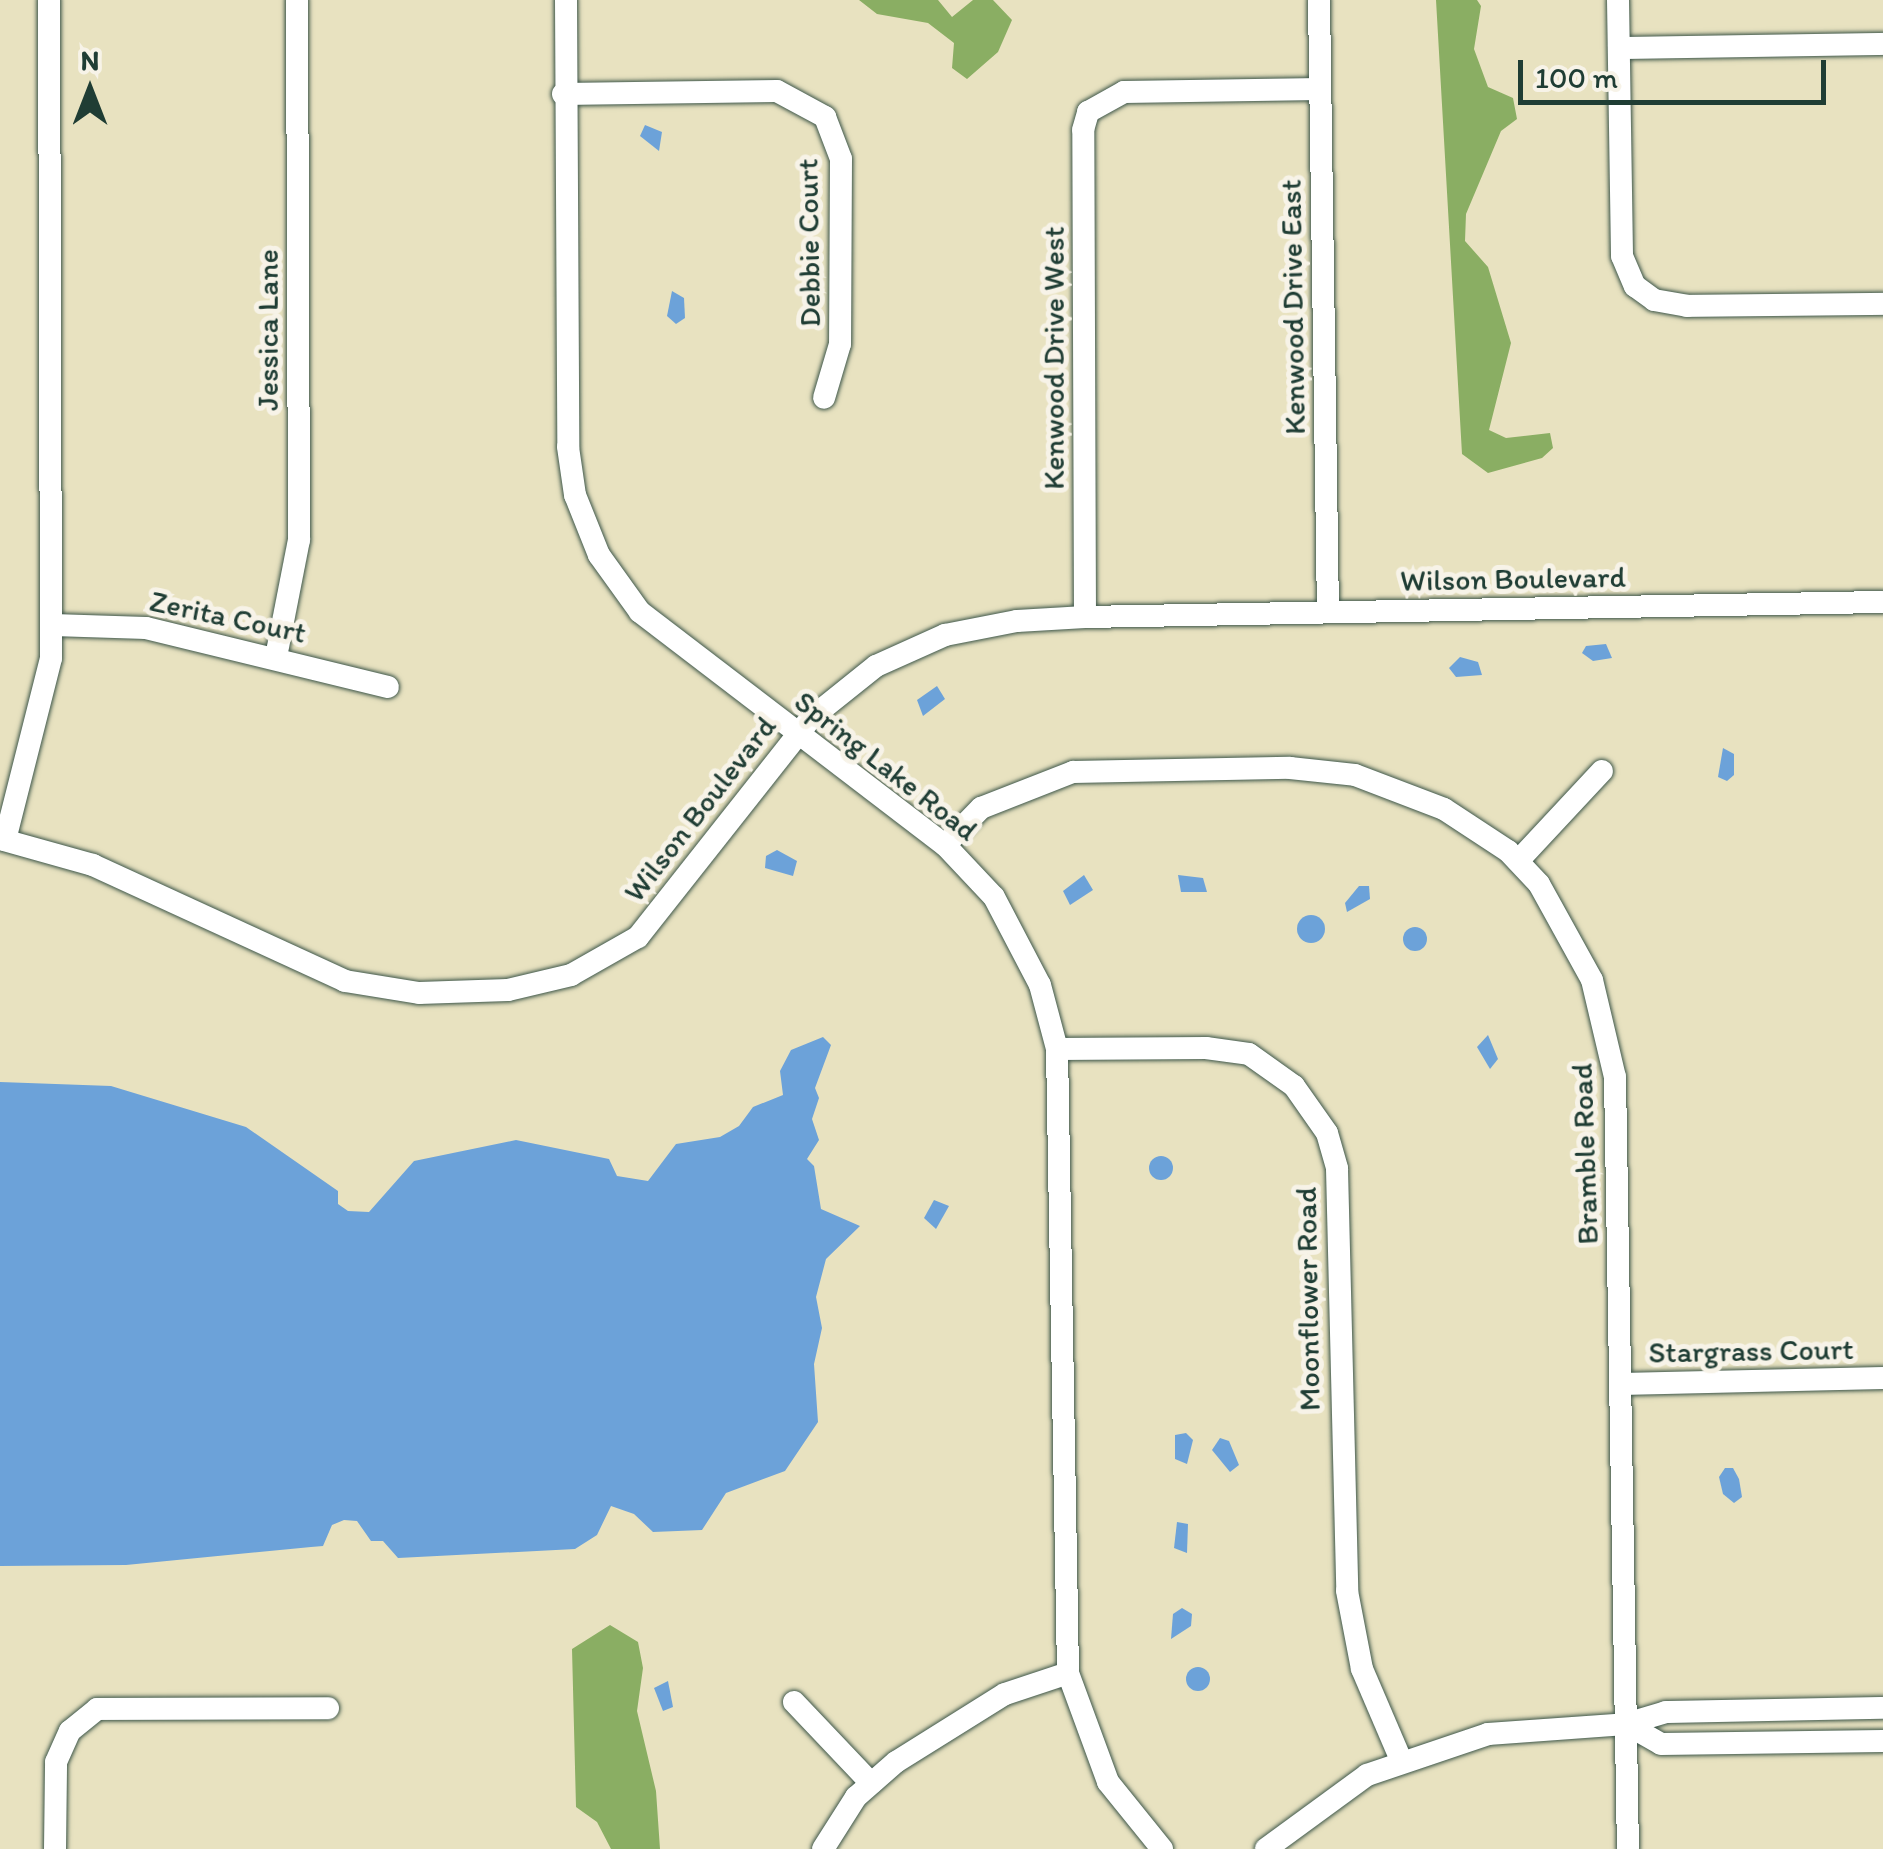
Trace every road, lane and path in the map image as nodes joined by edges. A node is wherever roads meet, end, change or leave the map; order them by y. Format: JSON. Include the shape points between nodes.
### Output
{"nodes":[{"id":1,"x":49,"y":0,"type":"edge"},
{"id":2,"x":297,"y":0,"type":"edge"},
{"id":3,"x":566,"y":0,"type":"edge"},
{"id":4,"x":1318,"y":0,"type":"edge"},
{"id":5,"x":1618,"y":0,"type":"edge"},
{"id":6,"x":1883,"y":44,"type":"edge"},
{"id":7,"x":1619,"y":48,"type":"junction"},
{"id":8,"x":1320,"y":89,"type":"junction"},
{"id":9,"x":563,"y":94,"type":"junction"},
{"id":10,"x":1883,"y":304,"type":"edge"},
{"id":11,"x":824,"y":398,"type":"dead end"},
{"id":12,"x":1883,"y":602,"type":"edge"},
{"id":13,"x":1328,"y":612,"type":"junction"},
{"id":14,"x":1085,"y":618,"type":"junction"},
{"id":15,"x":53,"y":624,"type":"junction"},
{"id":16,"x":276,"y":656,"type":"junction"},
{"id":17,"x":388,"y":687,"type":"dead end"},
{"id":18,"x":796,"y":733,"type":"junction"},
{"id":19,"x":1602,"y":772,"type":"dead end"},
{"id":20,"x":2,"y":840,"type":"edge"},
{"id":21,"x":946,"y":845,"type":"junction"},
{"id":22,"x":1518,"y":861,"type":"junction"},
{"id":23,"x":1057,"y":1050,"type":"junction"},
{"id":24,"x":1883,"y":1378,"type":"edge"},
{"id":25,"x":1620,"y":1384,"type":"junction"},
{"id":26,"x":1068,"y":1673,"type":"junction"},
{"id":27,"x":794,"y":1702,"type":"dead end"},
{"id":28,"x":328,"y":1708,"type":"dead end"},
{"id":29,"x":1883,"y":1708,"type":"edge"},
{"id":30,"x":1626,"y":1724,"type":"junction"},
{"id":31,"x":1883,"y":1741,"type":"edge"},
{"id":32,"x":1402,"y":1760,"type":"junction"},
{"id":33,"x":871,"y":1784,"type":"junction"},
{"id":34,"x":55,"y":1849,"type":"edge"},
{"id":35,"x":823,"y":1849,"type":"edge"},
{"id":36,"x":1162,"y":1849,"type":"edge"},
{"id":37,"x":1266,"y":1849,"type":"edge"},
{"id":38,"x":1628,"y":1849,"type":"edge"}],
"edges":[{"from":1,"to":15,"type":"street"},
{"from":2,"to":16,"type":"street","name":"Jessica Lane","via":[[300,512]]},
{"from":3,"to":9,"type":"street","name":"Spring Lake Road"},
{"from":4,"to":8,"type":"street","name":"Kenwood Drive East"},
{"from":5,"to":7,"type":"street"},
{"from":6,"to":7,"type":"street"},
{"from":7,"to":10,"type":"street","via":[[1622,256],[1644,294],[1687,306]]},
{"from":8,"to":13,"type":"street","name":"Kenwood Drive East"},
{"from":8,"to":14,"type":"street","name":"Kenwood Drive West","via":[[1124,92],[1097,104],[1082,130]]},
{"from":9,"to":11,"type":"street","name":"Debbie Court","via":[[777,92],[825,117],[836,136],[841,178],[840,344]]},
{"from":9,"to":18,"type":"street","name":"Spring Lake Road","via":[[568,447],[575,495],[599,555],[640,612]]},
{"from":12,"to":13,"type":"street","name":"Wilson Boulevard"},
{"from":13,"to":14,"type":"street","name":"Wilson Boulevard"},
{"from":14,"to":18,"type":"street","name":"Wilson Boulevard","via":[[990,624],[914,646],[857,679]]},
{"from":15,"to":16,"type":"street","name":"Zerita Court","via":[[146,628]]},
{"from":15,"to":20,"type":"street","via":[[41,717]]},
{"from":16,"to":17,"type":"street","name":"Zerita Court"},
{"from":18,"to":20,"type":"street","name":"Wilson Boulevard","via":[[638,937],[571,975],[508,990],[419,993],[345,981],[93,865]]},
{"from":18,"to":21,"type":"street","name":"Spring Lake Road"},
{"from":19,"to":22,"type":"street"},
{"from":21,"to":22,"type":"street","name":"Bramble Road","via":[[982,808],[1074,772],[1290,768],[1395,788],[1444,810]]},
{"from":21,"to":23,"type":"street","name":"Spring Lake Road","via":[[994,897],[1016,936],[1040,985]]},
{"from":22,"to":25,"type":"street","name":"Bramble Road","via":[[1571,935],[1610,1040]]},
{"from":23,"to":26,"type":"street","name":"Spring Lake Road"},
{"from":23,"to":32,"type":"street","name":"Moonflower Road","via":[[1206,1048],[1249,1054],[1294,1086],[1327,1133],[1337,1169],[1346,1591],[1362,1668]]},
{"from":24,"to":25,"type":"street","name":"Stargrass Court"},
{"from":25,"to":30,"type":"street","name":"Bramble Road"},
{"from":26,"to":33,"type":"street","via":[[967,1715]]},
{"from":26,"to":36,"type":"street","name":"Spring Lake Road","via":[[1108,1782]]},
{"from":27,"to":33,"type":"street"},
{"from":28,"to":34,"type":"street","via":[[97,1709],[70,1731],[56,1762]]},
{"from":29,"to":30,"type":"street","via":[[1666,1712]]},
{"from":30,"to":31,"type":"street","via":[[1661,1744]]},
{"from":30,"to":32,"type":"street","via":[[1488,1734]]},
{"from":30,"to":38,"type":"street","name":"Bramble Road"},
{"from":32,"to":37,"type":"street","via":[[1318,1806]]},
{"from":33,"to":35,"type":"street"}]}
